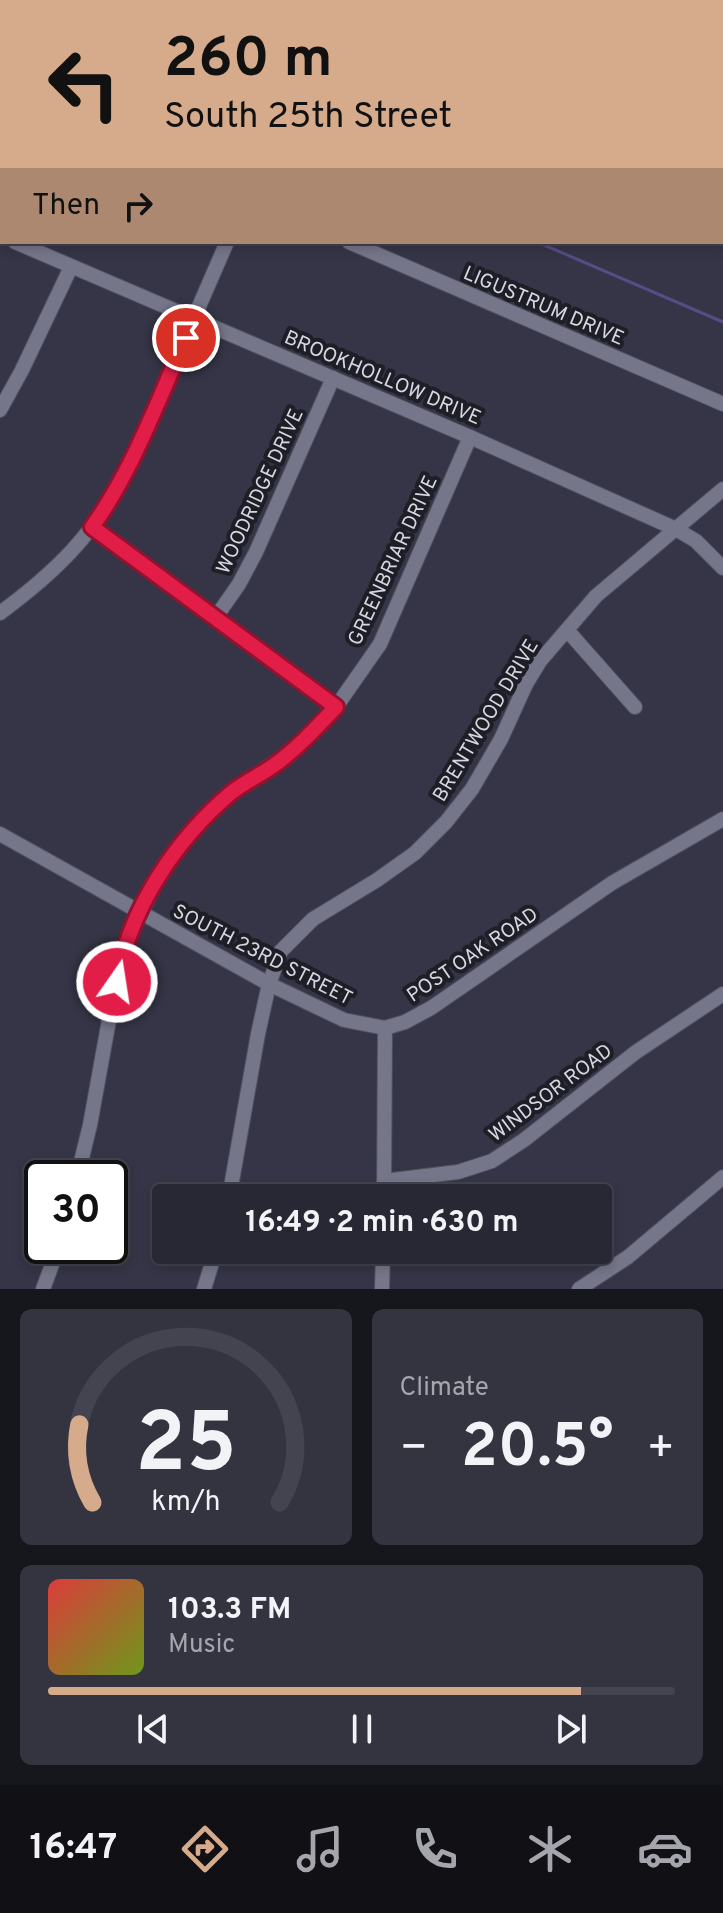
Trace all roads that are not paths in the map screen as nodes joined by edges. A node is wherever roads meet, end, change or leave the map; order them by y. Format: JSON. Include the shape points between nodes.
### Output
{"nodes":[{"id":1,"x":19,"y":244,"type":"edge"},
{"id":2,"x":226,"y":244,"type":"edge"},
{"id":3,"x":354,"y":244,"type":"edge"},
{"id":4,"x":71,"y":267,"type":"junction"},
{"id":5,"x":195,"y":318,"type":"junction"},
{"id":6,"x":333,"y":378,"type":"junction"},
{"id":7,"x":723,"y":404,"type":"edge"},
{"id":8,"x":0,"y":410,"type":"edge"},
{"id":9,"x":470,"y":437,"type":"junction"},
{"id":10,"x":723,"y":489,"type":"edge"},
{"id":11,"x":92,"y":527,"type":"junction"},
{"id":12,"x":676,"y":529,"type":"junction"},
{"id":13,"x":723,"y":568,"type":"edge"},
{"id":14,"x":0,"y":613,"type":"edge"},
{"id":15,"x":216,"y":617,"type":"junction"},
{"id":16,"x":567,"y":630,"type":"junction"},
{"id":17,"x":336,"y":707,"type":"junction"},
{"id":18,"x":635,"y":707,"type":"dead end"},
{"id":19,"x":723,"y":819,"type":"edge"},
{"id":20,"x":2,"y":841,"type":"edge"},
{"id":21,"x":140,"y":912,"type":"junction"},
{"id":22,"x":269,"y":984,"type":"junction"},
{"id":23,"x":723,"y":994,"type":"edge"},
{"id":24,"x":385,"y":1028,"type":"junction"},
{"id":25,"x":81,"y":1160,"type":"edge"},
{"id":26,"x":723,"y":1177,"type":"edge"},
{"id":27,"x":384,"y":1181,"type":"joint"},
{"id":28,"x":232,"y":1184,"type":"edge"},
{"id":29,"x":52,"y":1264,"type":"edge"},
{"id":30,"x":212,"y":1264,"type":"edge"},
{"id":31,"x":383,"y":1264,"type":"edge"},
{"id":32,"x":43,"y":1289,"type":"edge"},
{"id":33,"x":204,"y":1289,"type":"edge"},
{"id":34,"x":382,"y":1289,"type":"edge"},
{"id":35,"x":579,"y":1289,"type":"edge"}],
"edges":[{"from":1,"to":4,"type":"street","name":"BROOKHOLLOW DRIVE"},
{"from":2,"to":5,"type":"street"},
{"from":3,"to":7,"type":"street","name":"LIGUSTRUM DRIVE"},
{"from":4,"to":5,"type":"street","name":"BROOKHOLLOW DRIVE"},
{"from":4,"to":8,"type":"street"},
{"from":5,"to":6,"type":"street","name":"BROOKHOLLOW DRIVE"},
{"from":5,"to":11,"type":"street","via":[[127,472]]},
{"from":6,"to":9,"type":"street","name":"BROOKHOLLOW DRIVE"},
{"from":6,"to":15,"type":"street","name":"WOODRIDGE DRIVE","via":[[256,552]]},
{"from":9,"to":12,"type":"street","name":"BROOKHOLLOW DRIVE"},
{"from":9,"to":17,"type":"street","name":"GREENBRIAR DRIVE","via":[[380,644]]},
{"from":10,"to":12,"type":"street","name":"BRENTWOOD DRIVE"},
{"from":11,"to":14,"type":"street","via":[[53,572]]},
{"from":11,"to":15,"type":"street"},
{"from":12,"to":13,"type":"street","name":"BROOKHOLLOW DRIVE"},
{"from":12,"to":16,"type":"street","name":"BRENTWOOD DRIVE","via":[[596,596]]},
{"from":15,"to":17,"type":"street"},
{"from":16,"to":18,"type":"street"},
{"from":16,"to":22,"type":"street","name":"BRENTWOOD DRIVE","via":[[540,661],[472,789],[446,822],[415,853],[293,937],[281,951]]},
{"from":17,"to":21,"type":"street","name":"GREENBRIAR DRIVE","via":[[299,746],[235,789],[202,819],[175,849]]},
{"from":19,"to":24,"type":"street","name":"POST OAK ROAD","via":[[612,883],[431,1008]]},
{"from":20,"to":21,"type":"street","name":"SOUTH 23RD STREET"},
{"from":21,"to":22,"type":"street","name":"SOUTH 23RD STREET"},
{"from":21,"to":25,"type":"street","name":"GREENBRIAR DRIVE","via":[[121,954]]},
{"from":22,"to":24,"type":"street","name":"SOUTH 23RD STREET","via":[[344,1020]]},
{"from":22,"to":28,"type":"street","name":"BRENTWOOD DRIVE"},
{"from":23,"to":27,"type":"street","name":"WINDSOR ROAD","via":[[492,1161],[458,1172]]},
{"from":24,"to":27,"type":"street"},
{"from":26,"to":35,"type":"street","via":[[628,1257]]},
{"from":29,"to":32,"type":"street"},
{"from":30,"to":33,"type":"street"},
{"from":31,"to":34,"type":"street"}]}
